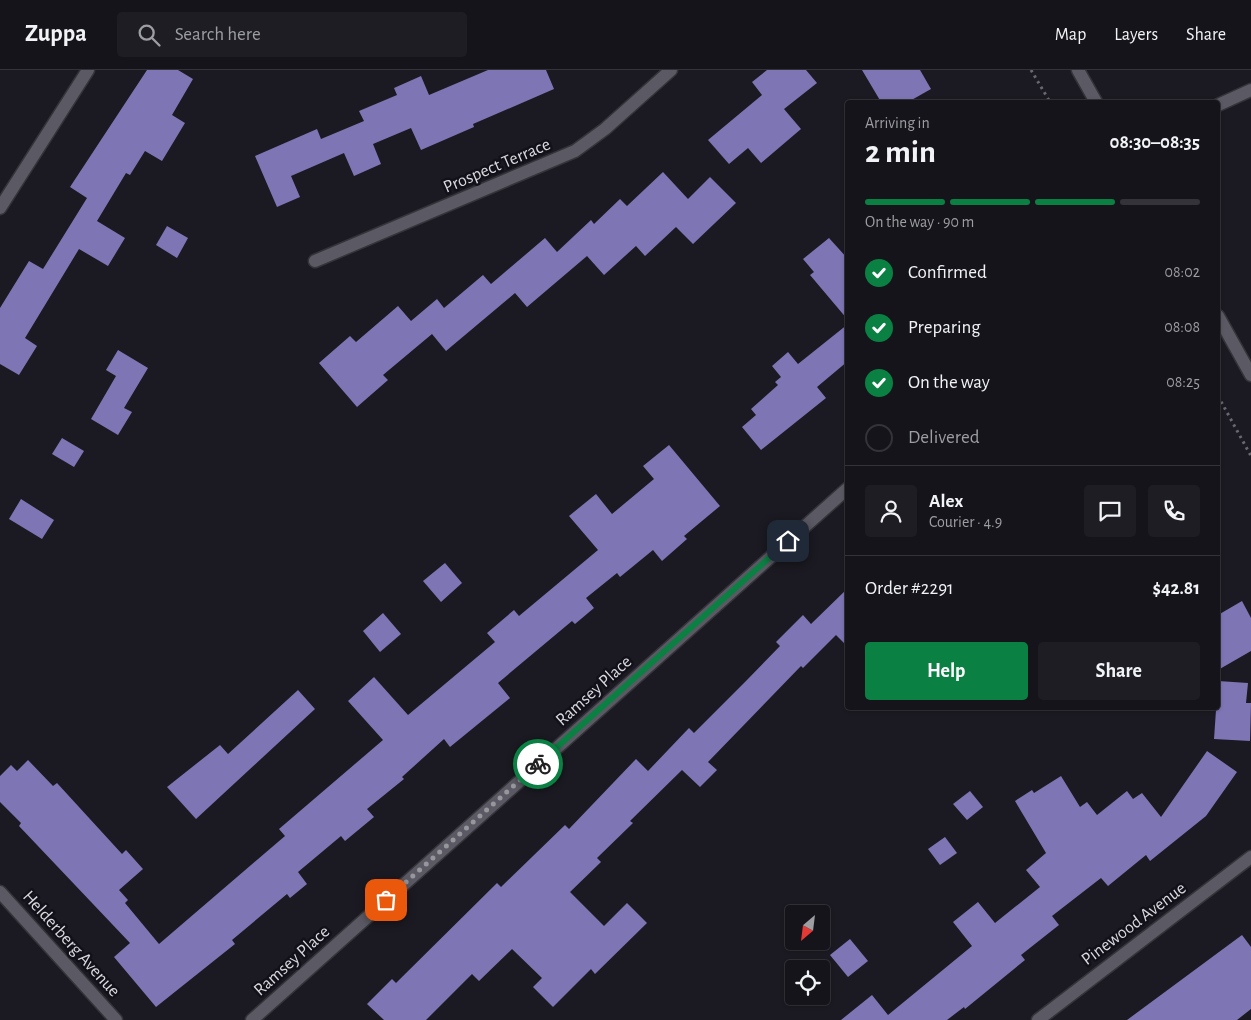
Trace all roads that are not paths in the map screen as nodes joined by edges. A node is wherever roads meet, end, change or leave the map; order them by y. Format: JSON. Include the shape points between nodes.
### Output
{"nodes":[{"id":1,"x":88,"y":70,"type":"edge"},
{"id":2,"x":671,"y":70,"type":"edge"},
{"id":3,"x":1078,"y":70,"type":"edge"},
{"id":4,"x":1251,"y":90,"type":"edge"},
{"id":5,"x":1095,"y":100,"type":"edge"},
{"id":6,"x":1220,"y":104,"type":"edge"},
{"id":7,"x":0,"y":208,"type":"edge"},
{"id":8,"x":316,"y":262,"type":"dead end"},
{"id":9,"x":1220,"y":320,"type":"edge"},
{"id":10,"x":1251,"y":375,"type":"edge"},
{"id":11,"x":845,"y":491,"type":"edge"},
{"id":12,"x":1251,"y":857,"type":"edge"},
{"id":13,"x":0,"y":892,"type":"edge"},
{"id":14,"x":116,"y":1020,"type":"edge"},
{"id":15,"x":252,"y":1020,"type":"edge"},
{"id":16,"x":1038,"y":1020,"type":"edge"}],
"edges":[{"from":1,"to":7,"type":"street"},
{"from":2,"to":8,"type":"street","name":"Prospect Terrace","via":[[605,129],[575,151]]},
{"from":3,"to":5,"type":"street"},
{"from":4,"to":6,"type":"street"},
{"from":9,"to":10,"type":"street"},
{"from":11,"to":15,"type":"street","name":"Ramsey Place"},
{"from":12,"to":16,"type":"street","name":"Pinewood Avenue"},
{"from":13,"to":14,"type":"street","name":"Helderberg Avenue"}]}
